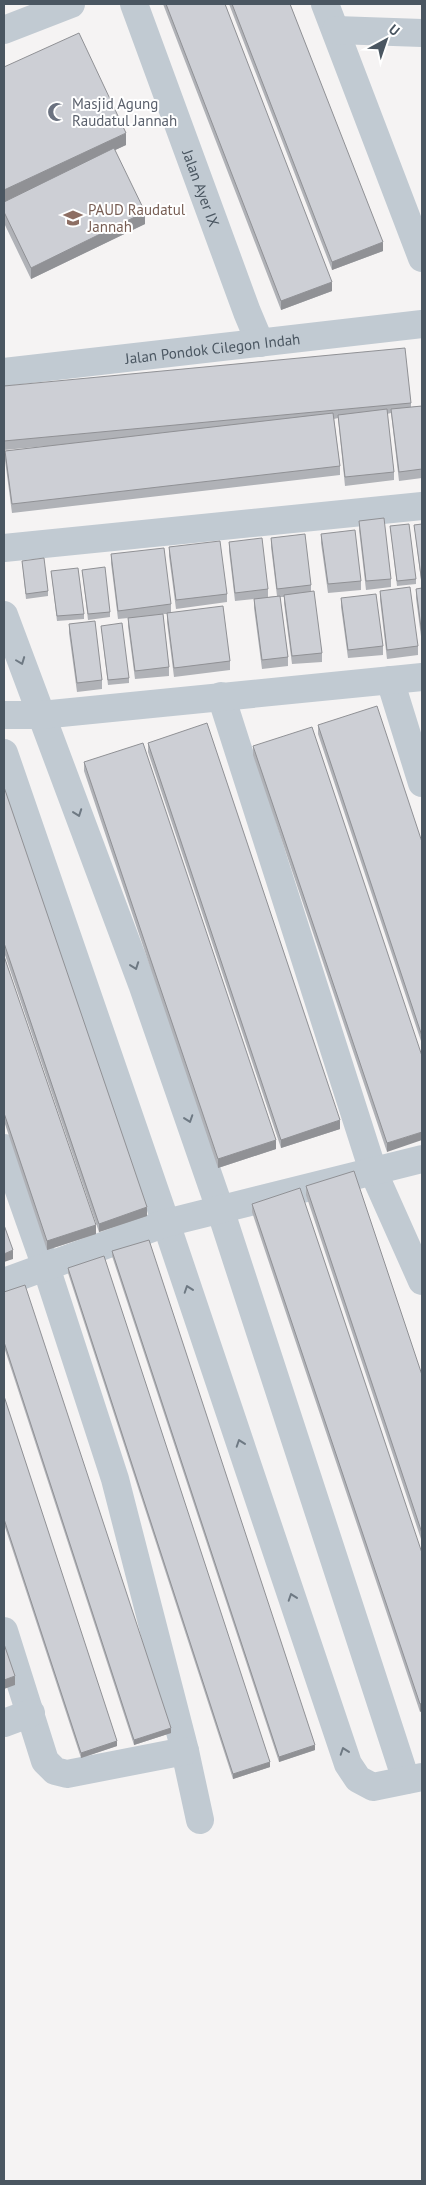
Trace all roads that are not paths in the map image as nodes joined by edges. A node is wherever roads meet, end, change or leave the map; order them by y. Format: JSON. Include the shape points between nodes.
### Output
{"nodes":[{"id":1,"x":71,"y":4,"type":"edge"},
{"id":2,"x":134,"y":4,"type":"edge"},
{"id":3,"x":325,"y":4,"type":"edge"},
{"id":4,"x":4,"y":30,"type":"edge"},
{"id":5,"x":336,"y":30,"type":"junction"},
{"id":6,"x":422,"y":33,"type":"edge"},
{"id":7,"x":422,"y":258,"type":"edge"},
{"id":8,"x":422,"y":324,"type":"edge"},
{"id":9,"x":260,"y":343,"type":"junction"},
{"id":10,"x":4,"y":372,"type":"edge"},
{"id":11,"x":422,"y":506,"type":"edge"},
{"id":12,"x":4,"y":548,"type":"edge"},
{"id":13,"x":4,"y":616,"type":"edge"},
{"id":14,"x":422,"y":677,"type":"edge"},
{"id":15,"x":390,"y":680,"type":"junction"},
{"id":16,"x":221,"y":696,"type":"junction"},
{"id":17,"x":4,"y":715,"type":"edge"},
{"id":18,"x":41,"y":715,"type":"junction"},
{"id":19,"x":4,"y":754,"type":"edge"},
{"id":20,"x":422,"y":784,"type":"edge"},
{"id":21,"x":4,"y":1148,"type":"edge"},
{"id":22,"x":422,"y":1159,"type":"edge"},
{"id":23,"x":373,"y":1171,"type":"junction"},
{"id":24,"x":220,"y":1209,"type":"junction"},
{"id":25,"x":166,"y":1223,"type":"junction"},
{"id":26,"x":46,"y":1267,"type":"junction"},
{"id":27,"x":422,"y":1281,"type":"edge"},
{"id":28,"x":4,"y":1282,"type":"edge"},
{"id":29,"x":4,"y":1631,"type":"edge"},
{"id":30,"x":31,"y":1713,"type":"junction"},
{"id":31,"x":4,"y":1723,"type":"edge"},
{"id":32,"x":185,"y":1751,"type":"junction"},
{"id":33,"x":414,"y":1779,"type":"edge"},
{"id":34,"x":200,"y":1820,"type":"dead end"}],
"edges":[{"from":1,"to":4,"type":"street"},
{"from":2,"to":9,"type":"street","name":"Jalan Ayer IX"},
{"from":3,"to":5,"type":"street"},
{"from":5,"to":6,"type":"street"},
{"from":5,"to":7,"type":"street"},
{"from":8,"to":9,"type":"street","name":"Jalan Pondok Cilegon Indah"},
{"from":9,"to":10,"type":"street","name":"Jalan Pondok Cilegon Indah"},
{"from":11,"to":12,"type":"street"},
{"from":13,"to":18,"type":"street","one_way":true},
{"from":14,"to":15,"type":"street"},
{"from":15,"to":16,"type":"street"},
{"from":15,"to":20,"type":"street"},
{"from":16,"to":18,"type":"street"},
{"from":16,"to":23,"type":"street"},
{"from":17,"to":18,"type":"street"},
{"from":18,"to":24,"type":"street","one_way":true,"via":[[142,984]]},
{"from":19,"to":25,"type":"street"},
{"from":21,"to":26,"type":"street"},
{"from":22,"to":23,"type":"street"},
{"from":23,"to":24,"type":"street"},
{"from":23,"to":27,"type":"street"},
{"from":24,"to":25,"type":"street"},
{"from":24,"to":33,"type":"street"},
{"from":25,"to":26,"type":"street"},
{"from":33,"to":25,"type":"street","one_way":true,"via":[[373,1787],[358,1779],[348,1764]]},
{"from":26,"to":28,"type":"street"},
{"from":26,"to":32,"type":"street","via":[[115,1479]]},
{"from":29,"to":30,"type":"street"},
{"from":30,"to":31,"type":"street"},
{"from":30,"to":32,"type":"street","via":[[45,1761],[55,1771],[67,1774]]},
{"from":32,"to":34,"type":"street"}]}
